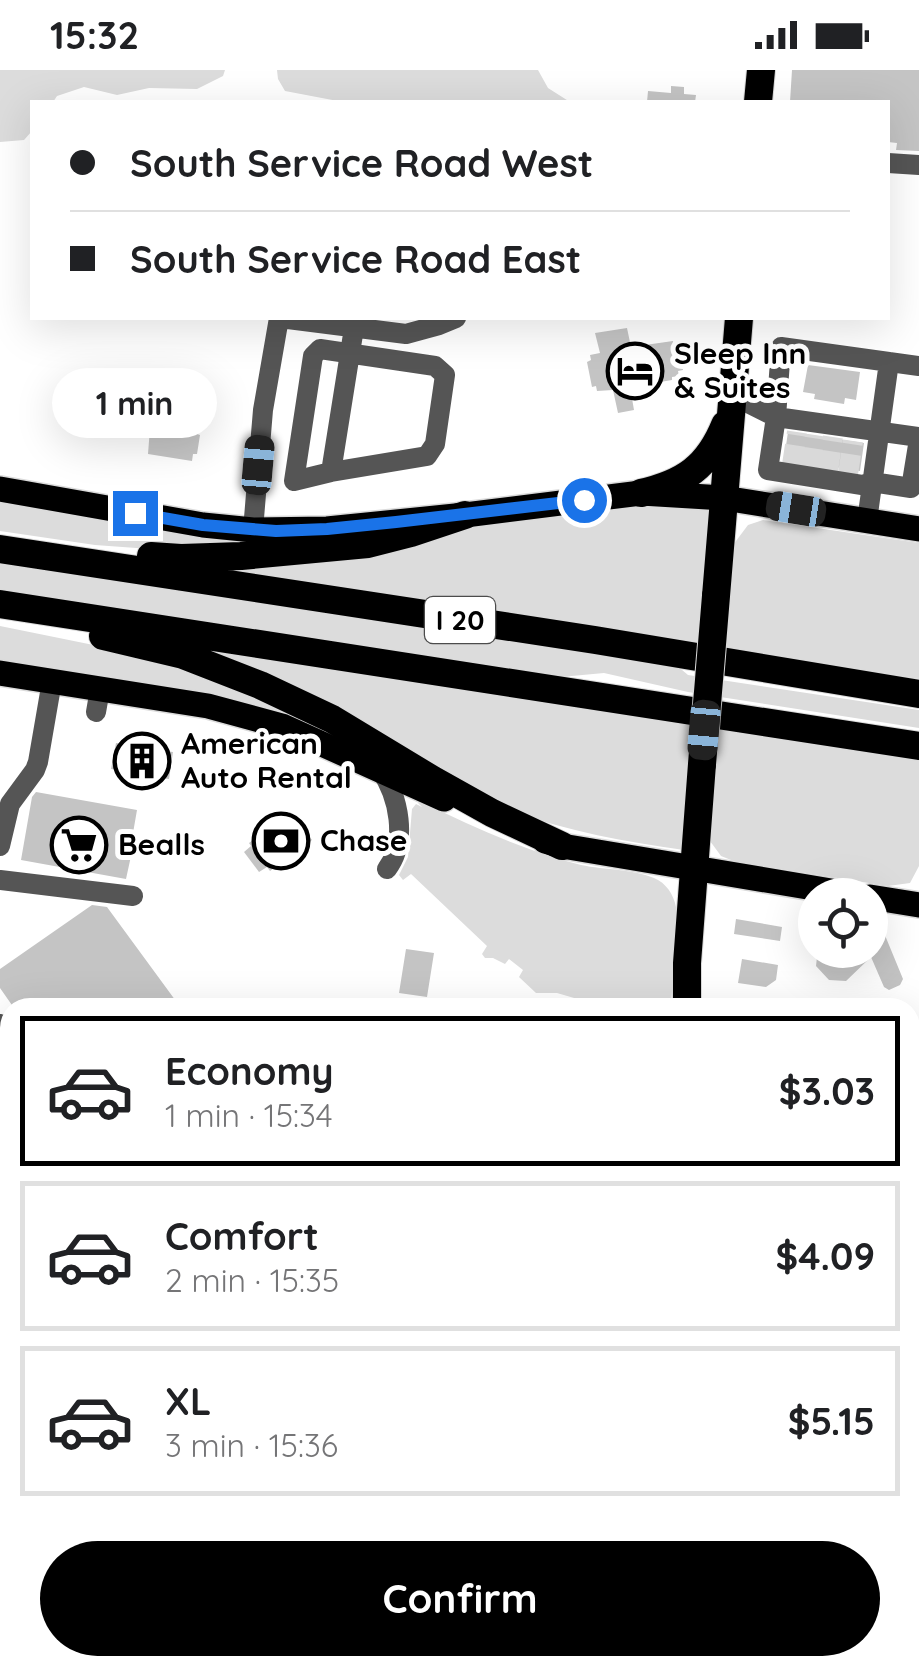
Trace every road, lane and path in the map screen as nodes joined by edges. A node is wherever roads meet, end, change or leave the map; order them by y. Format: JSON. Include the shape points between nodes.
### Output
{"nodes":[{"id":1,"x":890,"y":163,"type":"edge"},
{"id":2,"x":919,"y":166,"type":"edge"},
{"id":3,"x":279,"y":320,"type":"edge"},
{"id":4,"x":294,"y":320,"type":"edge"},
{"id":5,"x":452,"y":320,"type":"edge"},
{"id":6,"x":739,"y":320,"type":"edge"},
{"id":7,"x":354,"y":328,"type":"junction"},
{"id":8,"x":349,"y":355,"type":"junction"},
{"id":9,"x":889,"y":362,"type":"junction"},
{"id":10,"x":919,"y":366,"type":"edge"},
{"id":11,"x":731,"y":406,"type":"junction"},
{"id":12,"x":776,"y":417,"type":"junction"},
{"id":13,"x":880,"y":431,"type":"junction"},
{"id":14,"x":919,"y":438,"type":"edge"},
{"id":15,"x":330,"y":472,"type":"junction"},
{"id":16,"x":872,"y":482,"type":"junction"},
{"id":17,"x":0,"y":489,"type":"edge"},
{"id":18,"x":642,"y":493,"type":"junction"},
{"id":19,"x":724,"y":498,"type":"junction"},
{"id":20,"x":465,"y":515,"type":"junction"},
{"id":21,"x":867,"y":521,"type":"junction"},
{"id":22,"x":919,"y":529,"type":"edge"},
{"id":23,"x":252,"y":530,"type":"junction"},
{"id":24,"x":0,"y":548,"type":"edge"},
{"id":25,"x":0,"y":608,"type":"edge"},
{"id":26,"x":0,"y":673,"type":"edge"},
{"id":27,"x":52,"y":681,"type":"junction"},
{"id":28,"x":919,"y":694,"type":"edge"},
{"id":29,"x":919,"y":746,"type":"edge"},
{"id":30,"x":380,"y":769,"type":"junction"},
{"id":31,"x":436,"y":795,"type":"junction"},
{"id":32,"x":398,"y":824,"type":"junction"},
{"id":33,"x":0,"y":846,"type":"edge"},
{"id":34,"x":562,"y":846,"type":"junction"},
{"id":35,"x":387,"y":869,"type":"dead end"},
{"id":36,"x":694,"y":869,"type":"junction"},
{"id":37,"x":0,"y":880,"type":"edge"},
{"id":38,"x":798,"y":886,"type":"edge"},
{"id":39,"x":133,"y":896,"type":"dead end"},
{"id":40,"x":888,"y":901,"type":"edge"},
{"id":41,"x":919,"y":905,"type":"edge"},
{"id":42,"x":686,"y":998,"type":"edge"}],
"edges":[{"from":1,"to":2,"type":"street"},
{"from":3,"to":23,"type":"street"},
{"from":4,"to":7,"type":"street"},
{"from":5,"to":7,"type":"street","via":[[406,334]]},
{"from":6,"to":11,"type":"highway"},
{"from":7,"to":8,"type":"street"},
{"from":8,"to":15,"type":"street"},
{"from":8,"to":15,"type":"street","via":[[320,350],[313,356],[294,481]]},
{"from":8,"to":15,"type":"street","via":[[436,366],[445,375],[436,444],[426,456]]},
{"from":9,"to":10,"type":"street"},
{"from":9,"to":12,"type":"street","via":[[781,346]]},
{"from":9,"to":13,"type":"street"},
{"from":11,"to":12,"type":"street","via":[[746,402]]},
{"from":11,"to":18,"type":"highway","via":[[699,466]]},
{"from":11,"to":19,"type":"highway"},
{"from":12,"to":13,"type":"street","via":[[825,430]]},
{"from":12,"to":16,"type":"street","via":[[768,470]]},
{"from":13,"to":14,"type":"street"},
{"from":13,"to":16,"type":"street"},
{"from":14,"to":16,"type":"street","via":[[911,488]]},
{"from":16,"to":21,"type":"street"},
{"from":17,"to":23,"type":"main road"},
{"from":18,"to":19,"type":"main road"},
{"from":18,"to":20,"type":"main road"},
{"from":19,"to":21,"type":"main road"},
{"from":19,"to":36,"type":"highway","bridge":true},
{"from":20,"to":23,"type":"main road"},
{"from":20,"to":24,"type":"highway","via":[[368,544],[241,556]]},
{"from":21,"to":22,"type":"main road"},
{"from":24,"to":28,"type":"highway","number":"I 20"},
{"from":25,"to":29,"type":"highway","number":"I 20"},
{"from":25,"to":34,"type":"highway","via":[[182,656],[260,685]]},
{"from":26,"to":27,"type":"main road"},
{"from":27,"to":30,"type":"main road","via":[[98,700],[208,706],[282,726]]},
{"from":27,"to":33,"type":"street","via":[[38,762],[10,804]]},
{"from":30,"to":31,"type":"main road"},
{"from":30,"to":32,"type":"street","via":[[393,791]]},
{"from":31,"to":32,"type":"street","via":[[416,794]]},
{"from":31,"to":34,"type":"main road"},
{"from":32,"to":35,"type":"street"},
{"from":34,"to":36,"type":"main road"},
{"from":36,"to":38,"type":"main road"},
{"from":36,"to":42,"type":"highway"},
{"from":37,"to":39,"type":"street"},
{"from":40,"to":41,"type":"main road"}]}
